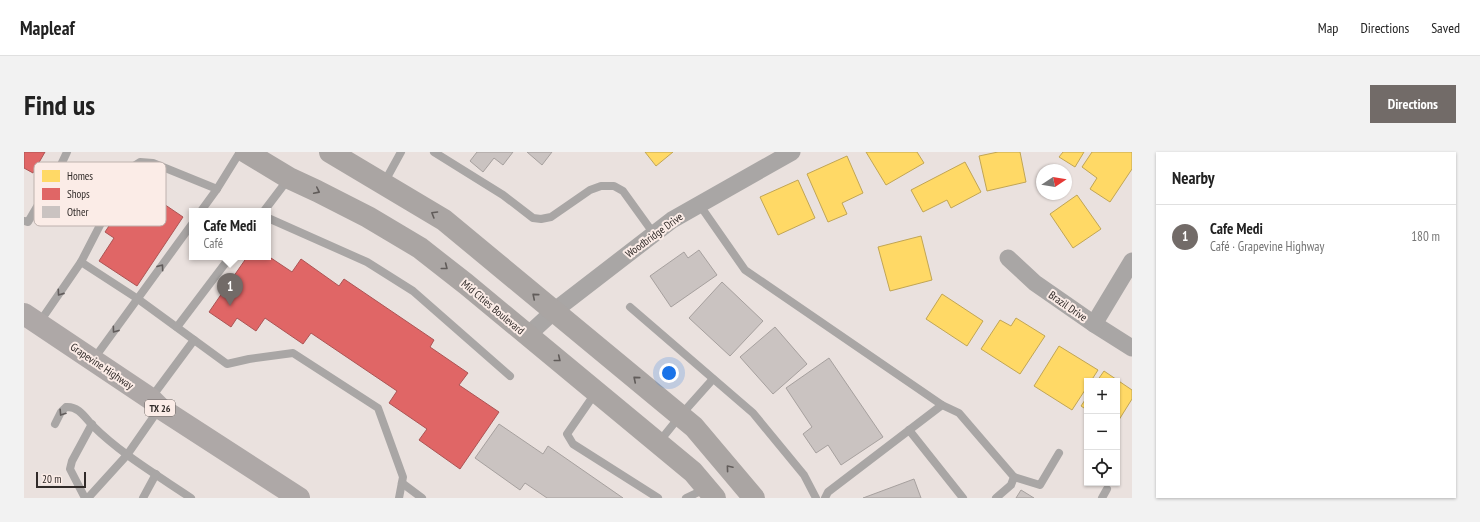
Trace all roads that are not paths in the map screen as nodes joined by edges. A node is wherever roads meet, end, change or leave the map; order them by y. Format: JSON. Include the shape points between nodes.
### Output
{"nodes":[{"id":1,"x":67,"y":152,"type":"edge"},
{"id":2,"x":240,"y":152,"type":"edge"},
{"id":3,"x":246,"y":152,"type":"edge"},
{"id":4,"x":330,"y":152,"type":"edge"},
{"id":5,"x":401,"y":152,"type":"edge"},
{"id":6,"x":434,"y":152,"type":"edge"},
{"id":7,"x":792,"y":152,"type":"edge"},
{"id":8,"x":62,"y":162,"type":"edge"},
{"id":9,"x":140,"y":162,"type":"edge"},
{"id":10,"x":153,"y":162,"type":"edge"},
{"id":11,"x":166,"y":167,"type":"edge"},
{"id":12,"x":289,"y":178,"type":"junction"},
{"id":13,"x":383,"y":183,"type":"junction"},
{"id":14,"x":217,"y":189,"type":"junction"},
{"id":15,"x":699,"y":204,"type":"junction"},
{"id":16,"x":203,"y":208,"type":"edge"},
{"id":17,"x":266,"y":208,"type":"edge"},
{"id":18,"x":34,"y":212,"type":"edge"},
{"id":19,"x":271,"y":219,"type":"edge"},
{"id":20,"x":24,"y":220,"type":"edge"},
{"id":21,"x":100,"y":226,"type":"edge"},
{"id":22,"x":189,"y":228,"type":"edge"},
{"id":23,"x":654,"y":234,"type":"junction"},
{"id":24,"x":1008,"y":258,"type":"dead end"},
{"id":25,"x":228,"y":260,"type":"edge"},
{"id":26,"x":1132,"y":261,"type":"edge"},
{"id":27,"x":81,"y":262,"type":"junction"},
{"id":28,"x":138,"y":299,"type":"junction"},
{"id":29,"x":630,"y":307,"type":"dead end"},
{"id":30,"x":554,"y":311,"type":"junction"},
{"id":31,"x":31,"y":319,"type":"edge"},
{"id":32,"x":1094,"y":324,"type":"junction"},
{"id":33,"x":177,"y":327,"type":"junction"},
{"id":34,"x":528,"y":335,"type":"junction"},
{"id":35,"x":194,"y":340,"type":"junction"},
{"id":36,"x":1132,"y":348,"type":"edge"},
{"id":37,"x":93,"y":361,"type":"junction"},
{"id":38,"x":510,"y":376,"type":"dead end"},
{"id":39,"x":713,"y":379,"type":"junction"},
{"id":40,"x":597,"y":392,"type":"junction"},
{"id":41,"x":155,"y":404,"type":"junction"},
{"id":42,"x":942,"y":405,"type":"junction"},
{"id":43,"x":680,"y":416,"type":"junction"},
{"id":44,"x":55,"y":424,"type":"dead end"},
{"id":45,"x":92,"y":424,"type":"junction"},
{"id":46,"x":909,"y":430,"type":"junction"},
{"id":47,"x":658,"y":443,"type":"junction"},
{"id":48,"x":1059,"y":453,"type":"dead end"},
{"id":49,"x":127,"y":455,"type":"junction"},
{"id":50,"x":156,"y":474,"type":"junction"},
{"id":51,"x":1014,"y":477,"type":"junction"},
{"id":52,"x":402,"y":483,"type":"junction"},
{"id":53,"x":1108,"y":489,"type":"dead end"},
{"id":54,"x":711,"y":493,"type":"edge"},
{"id":55,"x":182,"y":495,"type":"edge"},
{"id":56,"x":85,"y":498,"type":"edge"},
{"id":57,"x":88,"y":498,"type":"edge"},
{"id":58,"x":142,"y":498,"type":"edge"},
{"id":59,"x":191,"y":498,"type":"edge"},
{"id":60,"x":299,"y":498,"type":"edge"},
{"id":61,"x":399,"y":498,"type":"edge"},
{"id":62,"x":422,"y":498,"type":"edge"},
{"id":63,"x":658,"y":498,"type":"edge"},
{"id":64,"x":686,"y":498,"type":"edge"},
{"id":65,"x":754,"y":498,"type":"edge"},
{"id":66,"x":816,"y":498,"type":"edge"},
{"id":67,"x":825,"y":498,"type":"edge"},
{"id":68,"x":963,"y":498,"type":"edge"},
{"id":69,"x":996,"y":498,"type":"edge"},
{"id":70,"x":1102,"y":498,"type":"edge"}],
"edges":[{"from":1,"to":8,"type":"lane"},
{"from":2,"to":14,"type":"lane"},
{"from":3,"to":12,"type":"main road","name":"Mid Cities Boulevard"},
{"from":4,"to":13,"type":"main road"},
{"from":5,"to":13,"type":"lane"},
{"from":6,"to":23,"type":"lane","via":[[503,195],[534,218],[551,217],[590,190],[601,186],[614,186],[623,191]]},
{"from":7,"to":15,"type":"street","name":"Woodbridge Drive"},
{"from":9,"to":10,"type":"lane"},
{"from":11,"to":14,"type":"lane"},
{"from":12,"to":17,"type":"lane"},
{"from":12,"to":34,"type":"main road","name":"Mid Cities Boulevard","one_way":true,"via":[[368,217],[420,248]]},
{"from":30,"to":13,"type":"main road","one_way":true,"via":[[444,220]]},
{"from":14,"to":16,"type":"lane"},
{"from":15,"to":23,"type":"street","name":"Woodbridge Drive"},
{"from":15,"to":42,"type":"lane","via":[[745,270]]},
{"from":18,"to":20,"type":"lane","via":[[28,222]]},
{"from":19,"to":38,"type":"lane","via":[[367,262],[413,291]]},
{"from":21,"to":27,"type":"lane"},
{"from":28,"to":22,"type":"lane","one_way":true},
{"from":23,"to":30,"type":"street","name":"Woodbridge Drive"},
{"from":24,"to":32,"type":"street","name":"Brazil Drive","via":[[1035,283]]},
{"from":25,"to":33,"type":"lane"},
{"from":26,"to":32,"type":"street"},
{"from":27,"to":28,"type":"lane"},
{"from":27,"to":31,"type":"lane","one_way":true},
{"from":28,"to":33,"type":"lane"},
{"from":28,"to":37,"type":"lane","one_way":true},
{"from":29,"to":39,"type":"lane"},
{"from":30,"to":34,"type":"street","name":"Woodbridge Drive"},
{"from":43,"to":30,"type":"main road","one_way":true},
{"from":31,"to":37,"type":"main road","name":"Grapevine Highway","number":"TX 26"},
{"from":32,"to":36,"type":"street","name":"Brazil Drive"},
{"from":33,"to":35,"type":"lane"},
{"from":34,"to":40,"type":"main road","name":"Mid Cities Boulevard","one_way":true},
{"from":35,"to":41,"type":"lane"},
{"from":35,"to":52,"type":"lane","via":[[226,364],[293,353],[378,408],[403,477]]},
{"from":37,"to":41,"type":"main road","name":"Grapevine Highway","number":"TX 26"},
{"from":39,"to":43,"type":"lane"},
{"from":39,"to":66,"type":"lane","via":[[753,413],[804,475]]},
{"from":40,"to":47,"type":"main road","name":"Mid Cities Boulevard"},
{"from":40,"to":63,"type":"lane","via":[[567,434],[573,444]]},
{"from":41,"to":49,"type":"lane"},
{"from":41,"to":60,"type":"main road","name":"Grapevine Highway","number":"TX 26"},
{"from":42,"to":46,"type":"lane"},
{"from":42,"to":51,"type":"lane","via":[[960,412]]},
{"from":43,"to":47,"type":"lane"},
{"from":65,"to":43,"type":"main road","one_way":true,"via":[[694,427]]},
{"from":45,"to":44,"type":"lane","one_way":true,"via":[[72,407],[66,407]]},
{"from":45,"to":49,"type":"lane"},
{"from":45,"to":56,"type":"lane","via":[[70,469]]},
{"from":46,"to":67,"type":"lane","via":[[828,492]]},
{"from":46,"to":68,"type":"lane"},
{"from":47,"to":54,"type":"main road","name":"Mid Cities Boulevard","via":[[692,472]]},
{"from":48,"to":51,"type":"lane","via":[[1040,485]]},
{"from":49,"to":50,"type":"lane"},
{"from":49,"to":57,"type":"lane"},
{"from":50,"to":55,"type":"lane"},
{"from":50,"to":58,"type":"lane"},
{"from":51,"to":69,"type":"lane","via":[[1011,485]]},
{"from":52,"to":61,"type":"lane"},
{"from":52,"to":62,"type":"lane"},
{"from":53,"to":70,"type":"lane"},
{"from":54,"to":64,"type":"lane"},
{"from":55,"to":59,"type":"lane"}]}
